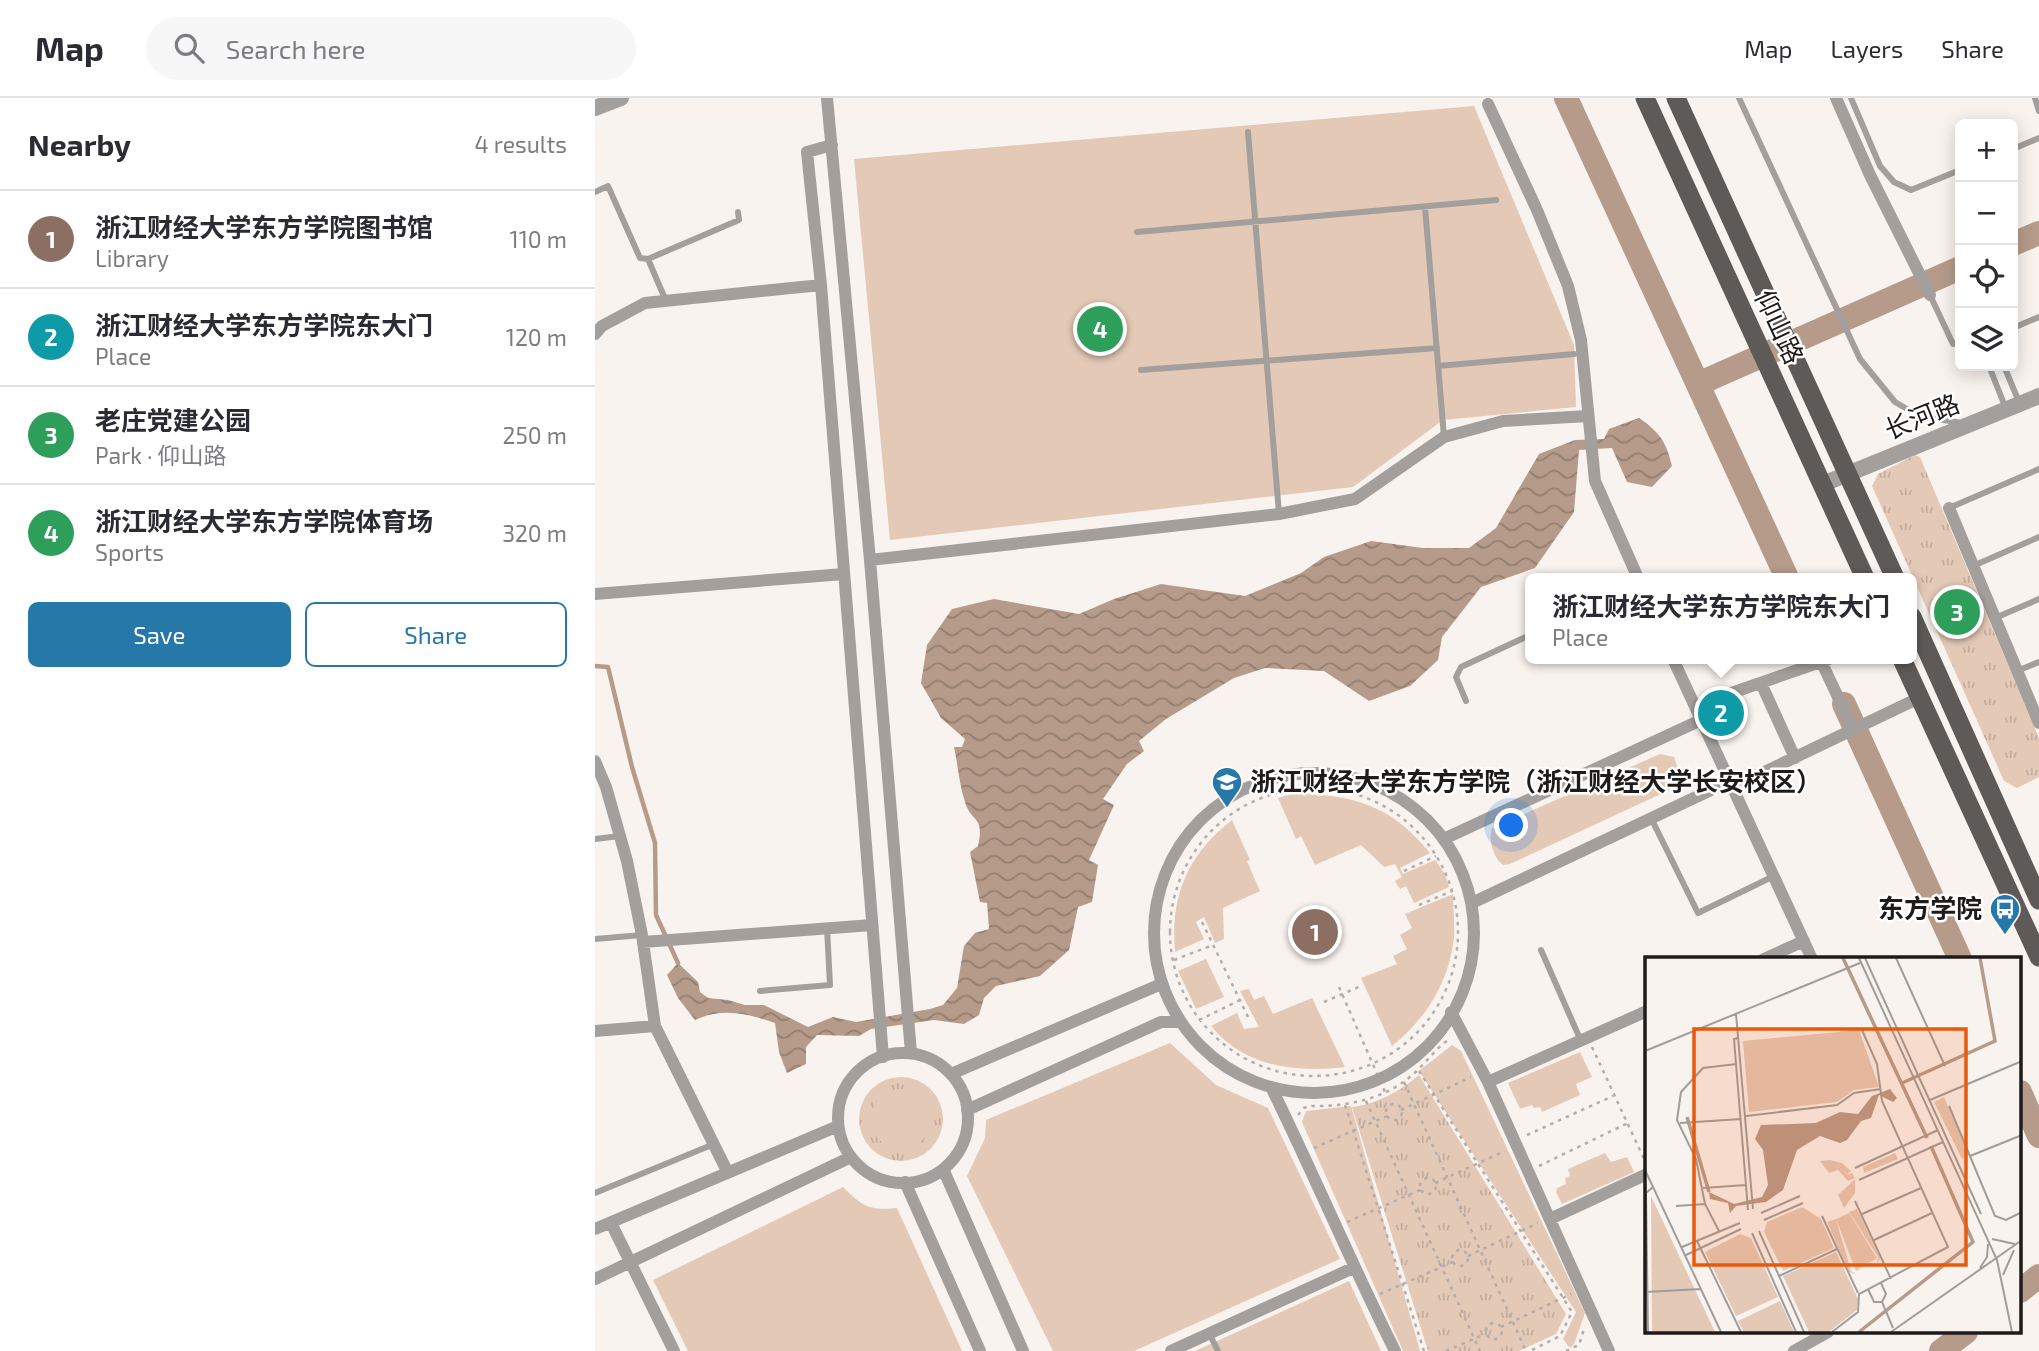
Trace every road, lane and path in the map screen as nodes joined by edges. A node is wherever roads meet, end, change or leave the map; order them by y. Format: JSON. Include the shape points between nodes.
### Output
{"nodes":[{"id":1,"x":621,"y":98,"type":"edge"},
{"id":2,"x":827,"y":98,"type":"edge"},
{"id":3,"x":1645,"y":98,"type":"edge"},
{"id":4,"x":1676,"y":98,"type":"edge"},
{"id":5,"x":1739,"y":98,"type":"edge"},
{"id":6,"x":1836,"y":98,"type":"edge"},
{"id":7,"x":1851,"y":98,"type":"edge"},
{"id":8,"x":2035,"y":98,"type":"edge"},
{"id":9,"x":1488,"y":104,"type":"dead end"},
{"id":10,"x":595,"y":108,"type":"edge"},
{"id":11,"x":2039,"y":111,"type":"edge"},
{"id":12,"x":1248,"y":132,"type":"dead end"},
{"id":13,"x":2039,"y":138,"type":"edge"},
{"id":14,"x":831,"y":145,"type":"junction"},
{"id":15,"x":2018,"y":147,"type":"edge"},
{"id":16,"x":1955,"y":172,"type":"edge"},
{"id":17,"x":595,"y":192,"type":"edge"},
{"id":18,"x":1496,"y":201,"type":"dead end"},
{"id":19,"x":1425,"y":207,"type":"junction"},
{"id":20,"x":738,"y":212,"type":"dead end"},
{"id":21,"x":1255,"y":222,"type":"junction"},
{"id":22,"x":1136,"y":232,"type":"dead end"},
{"id":23,"x":648,"y":259,"type":"junction"},
{"id":24,"x":821,"y":285,"type":"junction"},
{"id":25,"x":1930,"y":295,"type":"joint"},
{"id":26,"x":666,"y":301,"type":"junction"},
{"id":27,"x":2039,"y":317,"type":"edge"},
{"id":28,"x":2018,"y":325,"type":"edge"},
{"id":29,"x":598,"y":329,"type":"edge"},
{"id":30,"x":1955,"y":343,"type":"edge"},
{"id":31,"x":1437,"y":348,"type":"junction"},
{"id":32,"x":1574,"y":354,"type":"dead end"},
{"id":33,"x":1266,"y":360,"type":"junction"},
{"id":34,"x":1438,"y":366,"type":"junction"},
{"id":35,"x":1141,"y":370,"type":"dead end"},
{"id":36,"x":1992,"y":371,"type":"edge"},
{"id":37,"x":2005,"y":371,"type":"edge"},
{"id":38,"x":2039,"y":396,"type":"edge"},
{"id":39,"x":2013,"y":406,"type":"junction"},
{"id":40,"x":1588,"y":416,"type":"junction"},
{"id":41,"x":1970,"y":424,"type":"junction"},
{"id":42,"x":1444,"y":437,"type":"junction"},
{"id":43,"x":2039,"y":470,"type":"edge"},
{"id":44,"x":1848,"y":474,"type":"junction"},
{"id":45,"x":1823,"y":484,"type":"junction"},
{"id":46,"x":1949,"y":508,"type":"joint"},
{"id":47,"x":1279,"y":514,"type":"junction"},
{"id":48,"x":2039,"y":537,"type":"edge"},
{"id":49,"x":870,"y":560,"type":"junction"},
{"id":50,"x":1973,"y":566,"type":"junction"},
{"id":51,"x":1636,"y":573,"type":"edge"},
{"id":52,"x":1863,"y":573,"type":"edge"},
{"id":53,"x":1893,"y":573,"type":"edge"},
{"id":54,"x":844,"y":574,"type":"junction"},
{"id":55,"x":595,"y":594,"type":"edge"},
{"id":56,"x":2039,"y":599,"type":"edge"},
{"id":57,"x":1995,"y":618,"type":"junction"},
{"id":58,"x":1917,"y":628,"type":"edge"},
{"id":59,"x":1525,"y":637,"type":"edge"},
{"id":60,"x":2039,"y":662,"type":"edge"},
{"id":61,"x":1675,"y":664,"type":"edge"},
{"id":62,"x":1814,"y":664,"type":"edge"},
{"id":63,"x":1827,"y":664,"type":"edge"},
{"id":64,"x":1903,"y":664,"type":"edge"},
{"id":65,"x":2017,"y":671,"type":"junction"},
{"id":66,"x":1761,"y":683,"type":"junction"},
{"id":67,"x":1913,"y":700,"type":"junction"},
{"id":68,"x":1467,"y":701,"type":"dead end"},
{"id":69,"x":1700,"y":720,"type":"junction"},
{"id":70,"x":2039,"y":723,"type":"edge"},
{"id":71,"x":1853,"y":729,"type":"junction"},
{"id":72,"x":1795,"y":758,"type":"junction"},
{"id":73,"x":595,"y":761,"type":"edge"},
{"id":74,"x":1730,"y":781,"type":"junction"},
{"id":75,"x":1651,"y":818,"type":"junction"},
{"id":76,"x":620,"y":836,"type":"junction"},
{"id":77,"x":1448,"y":837,"type":"junction"},
{"id":78,"x":595,"y":839,"type":"edge"},
{"id":79,"x":1436,"y":856,"type":"junction"},
{"id":80,"x":1404,"y":871,"type":"dead end"},
{"id":81,"x":1774,"y":876,"type":"junction"},
{"id":82,"x":1452,"y":891,"type":"junction"},
{"id":83,"x":2039,"y":899,"type":"edge"},
{"id":84,"x":1474,"y":902,"type":"junction"},
{"id":85,"x":1419,"y":905,"type":"dead end"},
{"id":86,"x":1202,"y":922,"type":"dead end"},
{"id":87,"x":872,"y":925,"type":"junction"},
{"id":88,"x":827,"y":928,"type":"junction"},
{"id":89,"x":595,"y":939,"type":"edge"},
{"id":90,"x":643,"y":939,"type":"junction"},
{"id":91,"x":1804,"y":941,"type":"junction"},
{"id":92,"x":1213,"y":945,"type":"junction"},
{"id":93,"x":1541,"y":950,"type":"dead end"},
{"id":94,"x":1768,"y":957,"type":"edge"},
{"id":95,"x":1811,"y":957,"type":"edge"},
{"id":96,"x":2039,"y":957,"type":"edge"},
{"id":97,"x":1172,"y":960,"type":"junction"},
{"id":98,"x":1159,"y":985,"type":"junction"},
{"id":99,"x":1361,"y":986,"type":"dead end"},
{"id":100,"x":1339,"y":988,"type":"dead end"},
{"id":101,"x":760,"y":991,"type":"dead end"},
{"id":102,"x":1342,"y":995,"type":"junction"},
{"id":103,"x":1240,"y":1000,"type":"junction"},
{"id":104,"x":1324,"y":1002,"type":"dead end"},
{"id":105,"x":1645,"y":1012,"type":"edge"},
{"id":106,"x":1451,"y":1013,"type":"junction"},
{"id":107,"x":1199,"y":1020,"type":"junction"},
{"id":108,"x":1250,"y":1021,"type":"dead end"},
{"id":109,"x":1177,"y":1022,"type":"junction"},
{"id":110,"x":655,"y":1026,"type":"junction"},
{"id":111,"x":595,"y":1031,"type":"edge"},
{"id":112,"x":1586,"y":1043,"type":"junction"},
{"id":113,"x":911,"y":1054,"type":"junction"},
{"id":114,"x":883,"y":1056,"type":"junction"},
{"id":115,"x":1373,"y":1064,"type":"junction"},
{"id":116,"x":1419,"y":1071,"type":"dead end"},
{"id":117,"x":951,"y":1074,"type":"junction"},
{"id":118,"x":1476,"y":1075,"type":"dead end"},
{"id":119,"x":1488,"y":1082,"type":"junction"},
{"id":120,"x":1382,"y":1086,"type":"junction"},
{"id":121,"x":1273,"y":1091,"type":"junction"},
{"id":122,"x":1434,"y":1095,"type":"junction"},
{"id":123,"x":1613,"y":1096,"type":"junction"},
{"id":124,"x":1366,"y":1101,"type":"junction"},
{"id":125,"x":1413,"y":1104,"type":"junction"},
{"id":126,"x":1345,"y":1105,"type":"junction"},
{"id":127,"x":967,"y":1110,"type":"junction"},
{"id":128,"x":1401,"y":1110,"type":"junction"},
{"id":129,"x":1387,"y":1116,"type":"junction"},
{"id":130,"x":1375,"y":1121,"type":"junction"},
{"id":131,"x":1628,"y":1123,"type":"junction"},
{"id":132,"x":1299,"y":1124,"type":"dead end"},
{"id":133,"x":838,"y":1126,"type":"junction"},
{"id":134,"x":1353,"y":1131,"type":"junction"},
{"id":135,"x":713,"y":1144,"type":"junction"},
{"id":136,"x":1512,"y":1144,"type":"junction"},
{"id":137,"x":1311,"y":1150,"type":"dead end"},
{"id":138,"x":851,"y":1157,"type":"junction"},
{"id":139,"x":1645,"y":1161,"type":"edge"},
{"id":140,"x":1478,"y":1163,"type":"junction"},
{"id":141,"x":944,"y":1171,"type":"junction"},
{"id":142,"x":1528,"y":1171,"type":"junction"},
{"id":143,"x":728,"y":1172,"type":"junction"},
{"id":144,"x":1645,"y":1175,"type":"edge"},
{"id":145,"x":1447,"y":1178,"type":"junction"},
{"id":146,"x":905,"y":1182,"type":"junction"},
{"id":147,"x":1435,"y":1183,"type":"junction"},
{"id":148,"x":1420,"y":1190,"type":"junction"},
{"id":149,"x":595,"y":1193,"type":"edge"},
{"id":150,"x":1409,"y":1195,"type":"junction"},
{"id":151,"x":1378,"y":1208,"type":"junction"},
{"id":152,"x":1547,"y":1219,"type":"junction"},
{"id":153,"x":611,"y":1223,"type":"junction"},
{"id":154,"x":1344,"y":1223,"type":"dead end"},
{"id":155,"x":595,"y":1229,"type":"edge"},
{"id":156,"x":1520,"y":1231,"type":"junction"},
{"id":157,"x":1480,"y":1250,"type":"junction"},
{"id":158,"x":1468,"y":1256,"type":"junction"},
{"id":159,"x":1453,"y":1262,"type":"junction"},
{"id":160,"x":631,"y":1263,"type":"junction"},
{"id":161,"x":1353,"y":1268,"type":"junction"},
{"id":162,"x":1442,"y":1268,"type":"junction"},
{"id":163,"x":595,"y":1279,"type":"edge"},
{"id":164,"x":1403,"y":1284,"type":"junction"},
{"id":165,"x":1581,"y":1290,"type":"junction"},
{"id":166,"x":1377,"y":1296,"type":"dead end"},
{"id":167,"x":1563,"y":1298,"type":"junction"},
{"id":168,"x":1513,"y":1321,"type":"junction"},
{"id":169,"x":1501,"y":1327,"type":"junction"},
{"id":170,"x":1209,"y":1333,"type":"junction"},
{"id":171,"x":1486,"y":1333,"type":"junction"},
{"id":172,"x":1810,"y":1337,"type":"edge"},
{"id":173,"x":1474,"y":1339,"type":"junction"},
{"id":174,"x":674,"y":1351,"type":"edge"},
{"id":175,"x":980,"y":1351,"type":"edge"},
{"id":176,"x":1023,"y":1351,"type":"edge"},
{"id":177,"x":1171,"y":1351,"type":"edge"},
{"id":178,"x":1218,"y":1351,"type":"edge"},
{"id":179,"x":1395,"y":1351,"type":"edge"},
{"id":180,"x":1424,"y":1351,"type":"edge"},
{"id":181,"x":1446,"y":1351,"type":"edge"},
{"id":182,"x":1480,"y":1351,"type":"edge"},
{"id":183,"x":1528,"y":1351,"type":"edge"},
{"id":184,"x":1609,"y":1351,"type":"edge"},
{"id":185,"x":1794,"y":1351,"type":"edge"}],
"edges":[{"from":1,"to":10,"type":"street"},
{"from":2,"to":14,"type":"street"},
{"from":3,"to":45,"type":"main road","name":"仰山路"},
{"from":4,"to":44,"type":"main road","name":"仰山路"},
{"from":5,"to":41,"type":"lane","via":[[1860,359],[1895,402],[1919,416]]},
{"from":6,"to":25,"type":"street"},
{"from":7,"to":16,"type":"lane","via":[[1880,166],[1894,182],[1911,190]]},
{"from":8,"to":11,"type":"lane"},
{"from":9,"to":40,"type":"street","via":[[1568,286],[1581,340]]},
{"from":12,"to":21,"type":"lane"},
{"from":13,"to":15,"type":"lane"},
{"from":14,"to":24,"type":"street","via":[[807,152]]},
{"from":14,"to":49,"type":"street"},
{"from":17,"to":23,"type":"lane","via":[[608,186],[640,258]]},
{"from":18,"to":19,"type":"lane"},
{"from":19,"to":21,"type":"lane"},
{"from":19,"to":31,"type":"lane"},
{"from":20,"to":23,"type":"lane","via":[[739,220]]},
{"from":21,"to":22,"type":"lane"},
{"from":21,"to":33,"type":"lane"},
{"from":23,"to":26,"type":"lane"},
{"from":24,"to":26,"type":"street"},
{"from":24,"to":54,"type":"street"},
{"from":25,"to":30,"type":"lane"},
{"from":26,"to":29,"type":"street","via":[[645,303]]},
{"from":27,"to":28,"type":"lane"},
{"from":31,"to":33,"type":"lane"},
{"from":31,"to":34,"type":"lane"},
{"from":32,"to":34,"type":"lane"},
{"from":33,"to":35,"type":"lane"},
{"from":33,"to":47,"type":"lane"},
{"from":34,"to":42,"type":"lane"},
{"from":36,"to":39,"type":"lane"},
{"from":37,"to":39,"type":"lane"},
{"from":38,"to":39,"type":"street","name":"长河路"},
{"from":39,"to":41,"type":"street","name":"长河路"},
{"from":40,"to":42,"type":"street","via":[[1503,421]]},
{"from":40,"to":51,"type":"street","via":[[1595,481]]},
{"from":41,"to":44,"type":"street","name":"长河路"},
{"from":42,"to":47,"type":"street","via":[[1355,499]]},
{"from":43,"to":46,"type":"lane"},
{"from":44,"to":45,"type":"street","name":"长河路"},
{"from":44,"to":53,"type":"main road","name":"仰山路"},
{"from":45,"to":52,"type":"main road","name":"仰山路"},
{"from":46,"to":50,"type":"street"},
{"from":47,"to":49,"type":"street"},
{"from":48,"to":50,"type":"lane"},
{"from":49,"to":113,"type":"street"},
{"from":50,"to":57,"type":"street"},
{"from":54,"to":55,"type":"street"},
{"from":54,"to":87,"type":"street"},
{"from":56,"to":57,"type":"lane"},
{"from":57,"to":65,"type":"street"},
{"from":58,"to":83,"type":"main road"},
{"from":59,"to":68,"type":"lane","via":[[1461,667],[1456,677]]},
{"from":60,"to":65,"type":"lane"},
{"from":61,"to":69,"type":"street"},
{"from":62,"to":66,"type":"street"},
{"from":63,"to":71,"type":"street"},
{"from":64,"to":67,"type":"main road"},
{"from":65,"to":70,"type":"street"},
{"from":66,"to":69,"type":"street","via":[[1717,698]]},
{"from":66,"to":72,"type":"street"},
{"from":67,"to":71,"type":"street"},
{"from":67,"to":96,"type":"main road"},
{"from":69,"to":74,"type":"street"},
{"from":69,"to":77,"type":"street"},
{"from":71,"to":72,"type":"street"},
{"from":72,"to":74,"type":"street","via":[[1754,777]]},
{"from":73,"to":76,"type":"street"},
{"from":74,"to":75,"type":"street"},
{"from":74,"to":81,"type":"street"},
{"from":75,"to":81,"type":"lane","via":[[1698,913]]},
{"from":75,"to":84,"type":"street"},
{"from":76,"to":78,"type":"lane"},
{"from":76,"to":90,"type":"street"},
{"from":77,"to":84,"type":"street"},
{"from":77,"to":98,"type":"street","via":[[1384,787],[1311,769],[1235,789],[1182,840],[1157,908]]},
{"from":79,"to":80,"type":"path"},
{"from":79,"to":82,"type":"path"},
{"from":79,"to":97,"type":"path","via":[[1419,831],[1382,803],[1338,789],[1292,788],[1248,802],[1208,832],[1180,874],[1168,922]]},
{"from":81,"to":91,"type":"street"},
{"from":82,"to":85,"type":"path"},
{"from":82,"to":115,"type":"path","via":[[1459,912],[1458,958],[1443,1001],[1415,1037]]},
{"from":84,"to":106,"type":"street","via":[[1470,971]]},
{"from":86,"to":92,"type":"path"},
{"from":87,"to":88,"type":"street"},
{"from":87,"to":114,"type":"street"},
{"from":88,"to":90,"type":"street"},
{"from":88,"to":101,"type":"lane","via":[[830,985]]},
{"from":89,"to":90,"type":"lane"},
{"from":90,"to":110,"type":"street"},
{"from":91,"to":94,"type":"street"},
{"from":91,"to":95,"type":"street"},
{"from":92,"to":97,"type":"path"},
{"from":92,"to":103,"type":"path"},
{"from":93,"to":112,"type":"lane"},
{"from":97,"to":107,"type":"path"},
{"from":98,"to":109,"type":"street"},
{"from":98,"to":117,"type":"street"},
{"from":99,"to":102,"type":"path"},
{"from":100,"to":102,"type":"path"},
{"from":102,"to":104,"type":"path"},
{"from":102,"to":115,"type":"path"},
{"from":103,"to":107,"type":"path"},
{"from":103,"to":108,"type":"path"},
{"from":105,"to":112,"type":"street"},
{"from":106,"to":119,"type":"street"},
{"from":106,"to":120,"type":"street","via":[[1445,1026]]},
{"from":107,"to":115,"type":"path","via":[[1232,1052],[1278,1072],[1328,1076]]},
{"from":109,"to":121,"type":"street","via":[[1214,1059]]},
{"from":109,"to":127,"type":"street","via":[[1161,1022]]},
{"from":110,"to":111,"type":"street"},
{"from":110,"to":135,"type":"street"},
{"from":112,"to":119,"type":"street"},
{"from":112,"to":123,"type":"path"},
{"from":113,"to":114,"type":"street"},
{"from":113,"to":117,"type":"street","via":[[923,1056]]},
{"from":114,"to":133,"type":"street","via":[[853,1076],[844,1091]]},
{"from":115,"to":120,"type":"path"},
{"from":116,"to":122,"type":"path"},
{"from":117,"to":127,"type":"street"},
{"from":118,"to":122,"type":"path"},
{"from":119,"to":136,"type":"street"},
{"from":120,"to":121,"type":"street","via":[[1324,1097]]},
{"from":120,"to":124,"type":"path"},
{"from":120,"to":125,"type":"path","via":[[1403,1082]]},
{"from":121,"to":161,"type":"street"},
{"from":122,"to":125,"type":"path"},
{"from":122,"to":140,"type":"path"},
{"from":123,"to":131,"type":"path"},
{"from":123,"to":136,"type":"path"},
{"from":124,"to":126,"type":"path"},
{"from":124,"to":130,"type":"path"},
{"from":125,"to":128,"type":"path"},
{"from":125,"to":145,"type":"path"},
{"from":126,"to":132,"type":"path","via":[[1304,1108],[1297,1117]]},
{"from":126,"to":134,"type":"path"},
{"from":127,"to":141,"type":"street","via":[[961,1147]]},
{"from":128,"to":129,"type":"path","via":[[1398,1120]]},
{"from":128,"to":129,"type":"path","via":[[1390,1105]]},
{"from":129,"to":130,"type":"path"},
{"from":130,"to":134,"type":"path"},
{"from":130,"to":150,"type":"path"},
{"from":131,"to":139,"type":"path"},
{"from":131,"to":142,"type":"path"},
{"from":133,"to":138,"type":"street"},
{"from":133,"to":143,"type":"street"},
{"from":134,"to":137,"type":"path"},
{"from":134,"to":151,"type":"path"},
{"from":135,"to":143,"type":"street"},
{"from":135,"to":149,"type":"lane"},
{"from":136,"to":140,"type":"path"},
{"from":136,"to":142,"type":"street"},
{"from":138,"to":146,"type":"street","via":[[878,1178]]},
{"from":138,"to":160,"type":"street"},
{"from":140,"to":145,"type":"path"},
{"from":140,"to":156,"type":"path"},
{"from":141,"to":146,"type":"street"},
{"from":141,"to":176,"type":"street"},
{"from":142,"to":152,"type":"street"},
{"from":143,"to":153,"type":"street"},
{"from":144,"to":152,"type":"street"},
{"from":145,"to":147,"type":"path"},
{"from":145,"to":157,"type":"path"},
{"from":146,"to":175,"type":"street"},
{"from":147,"to":148,"type":"path","via":[[1431,1193]]},
{"from":147,"to":148,"type":"path","via":[[1423,1179]]},
{"from":148,"to":150,"type":"path"},
{"from":150,"to":151,"type":"path"},
{"from":150,"to":162,"type":"path"},
{"from":151,"to":154,"type":"path"},
{"from":151,"to":164,"type":"path"},
{"from":152,"to":156,"type":"path"},
{"from":152,"to":165,"type":"street"},
{"from":153,"to":155,"type":"street"},
{"from":153,"to":160,"type":"street"},
{"from":156,"to":157,"type":"path"},
{"from":156,"to":167,"type":"path"},
{"from":157,"to":158,"type":"path"},
{"from":157,"to":168,"type":"path"},
{"from":158,"to":159,"type":"path","via":[[1464,1266]]},
{"from":158,"to":159,"type":"path","via":[[1456,1251]]},
{"from":159,"to":162,"type":"path"},
{"from":160,"to":163,"type":"street"},
{"from":160,"to":174,"type":"street"},
{"from":161,"to":170,"type":"street"},
{"from":161,"to":179,"type":"street"},
{"from":162,"to":164,"type":"path"},
{"from":162,"to":173,"type":"path"},
{"from":164,"to":166,"type":"path"},
{"from":164,"to":180,"type":"path"},
{"from":165,"to":167,"type":"path"},
{"from":165,"to":184,"type":"street"},
{"from":167,"to":168,"type":"path"},
{"from":167,"to":183,"type":"path","via":[[1572,1312],[1560,1336]]},
{"from":168,"to":169,"type":"path"},
{"from":168,"to":183,"type":"path"},
{"from":169,"to":171,"type":"path","via":[[1490,1324]]},
{"from":169,"to":171,"type":"path","via":[[1498,1338]]},
{"from":170,"to":177,"type":"street"},
{"from":170,"to":178,"type":"lane"},
{"from":171,"to":173,"type":"path"},
{"from":172,"to":185,"type":"street"},
{"from":173,"to":181,"type":"path"},
{"from":173,"to":182,"type":"path"}]}
